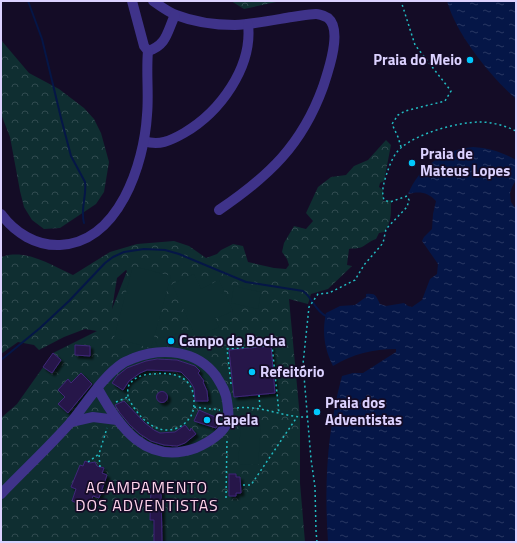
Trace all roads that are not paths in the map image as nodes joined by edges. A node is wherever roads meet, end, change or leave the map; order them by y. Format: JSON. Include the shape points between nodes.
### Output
{"nodes":[{"id":1,"x":132,"y":1,"type":"edge"},
{"id":2,"x":153,"y":1,"type":"edge"},
{"id":3,"x":174,"y":15,"type":"junction"},
{"id":4,"x":248,"y":24,"type":"junction"},
{"id":5,"x":148,"y":51,"type":"junction"},
{"id":6,"x":144,"y":141,"type":"junction"},
{"id":7,"x":219,"y":210,"type":"dead end"},
{"id":8,"x":1,"y":214,"type":"edge"},
{"id":9,"x":98,"y":389,"type":"junction"},
{"id":10,"x":113,"y":420,"type":"junction"},
{"id":11,"x":71,"y":422,"type":"junction"},
{"id":12,"x":1,"y":494,"type":"edge"}],
"edges":[{"from":1,"to":5,"type":"street","via":[[144,46]]},
{"from":2,"to":3,"type":"street"},
{"from":3,"to":4,"type":"street","via":[[206,23]]},
{"from":3,"to":5,"type":"street","via":[[161,45]]},
{"from":4,"to":6,"type":"street","via":[[250,36],[239,71],[213,110],[192,128],[169,142]]},
{"from":4,"to":7,"type":"street","via":[[323,15],[334,27],[332,51],[325,80],[304,128],[277,164]]},
{"from":5,"to":6,"type":"street"},
{"from":6,"to":8,"type":"street","via":[[134,173],[120,204],[108,222],[96,233],[66,244],[41,243],[18,232]]},
{"from":9,"to":10,"type":"street"},
{"from":9,"to":10,"type":"street","via":[[123,363],[146,354],[172,352],[200,361],[222,384],[226,396],[227,424],[219,435],[206,444],[189,450],[154,450],[140,443]]},
{"from":9,"to":11,"type":"street"},
{"from":10,"to":11,"type":"street","via":[[94,417]]},
{"from":11,"to":12,"type":"street"}]}
